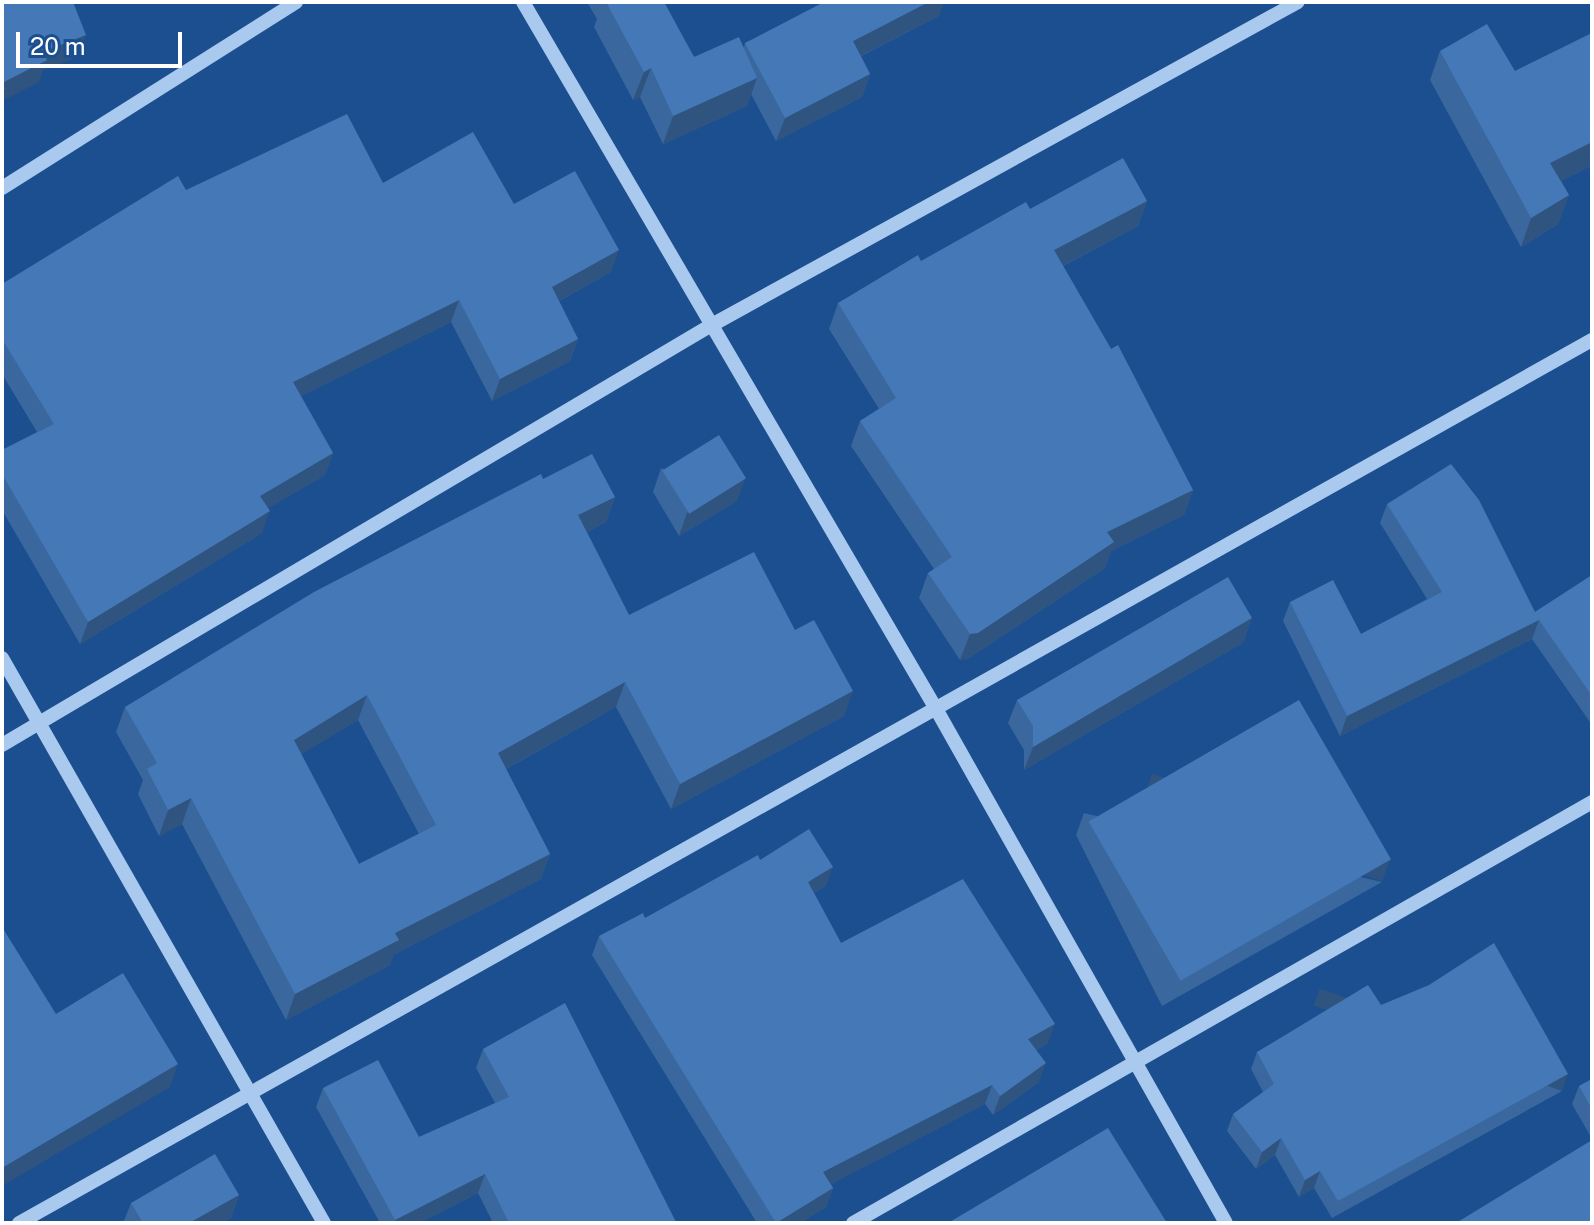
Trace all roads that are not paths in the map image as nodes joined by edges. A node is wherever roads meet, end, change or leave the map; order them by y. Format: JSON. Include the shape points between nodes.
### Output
{"nodes":[{"id":1,"x":296,"y":2,"type":"edge"},
{"id":2,"x":523,"y":2,"type":"edge"},
{"id":3,"x":1298,"y":2,"type":"edge"},
{"id":4,"x":2,"y":188,"type":"edge"},
{"id":5,"x":710,"y":326,"type":"junction"},
{"id":6,"x":1592,"y":340,"type":"edge"},
{"id":7,"x":2,"y":658,"type":"edge"},
{"id":8,"x":935,"y":707,"type":"junction"},
{"id":9,"x":40,"y":723,"type":"junction"},
{"id":10,"x":2,"y":745,"type":"edge"},
{"id":11,"x":1592,"y":802,"type":"edge"},
{"id":12,"x":1137,"y":1064,"type":"junction"},
{"id":13,"x":250,"y":1093,"type":"junction"},
{"id":14,"x":19,"y":1223,"type":"edge"},
{"id":15,"x":324,"y":1223,"type":"edge"},
{"id":16,"x":853,"y":1223,"type":"edge"},
{"id":17,"x":1226,"y":1223,"type":"edge"}],
"edges":[{"from":1,"to":4,"type":"street"},
{"from":2,"to":5,"type":"street"},
{"from":3,"to":5,"type":"street"},
{"from":5,"to":8,"type":"street"},
{"from":5,"to":9,"type":"street"},
{"from":6,"to":8,"type":"street"},
{"from":7,"to":9,"type":"street"},
{"from":8,"to":12,"type":"street"},
{"from":8,"to":13,"type":"street"},
{"from":9,"to":10,"type":"street"},
{"from":9,"to":13,"type":"street"},
{"from":11,"to":12,"type":"street"},
{"from":12,"to":16,"type":"street"},
{"from":12,"to":17,"type":"street"},
{"from":13,"to":14,"type":"street"},
{"from":13,"to":15,"type":"street"}]}
